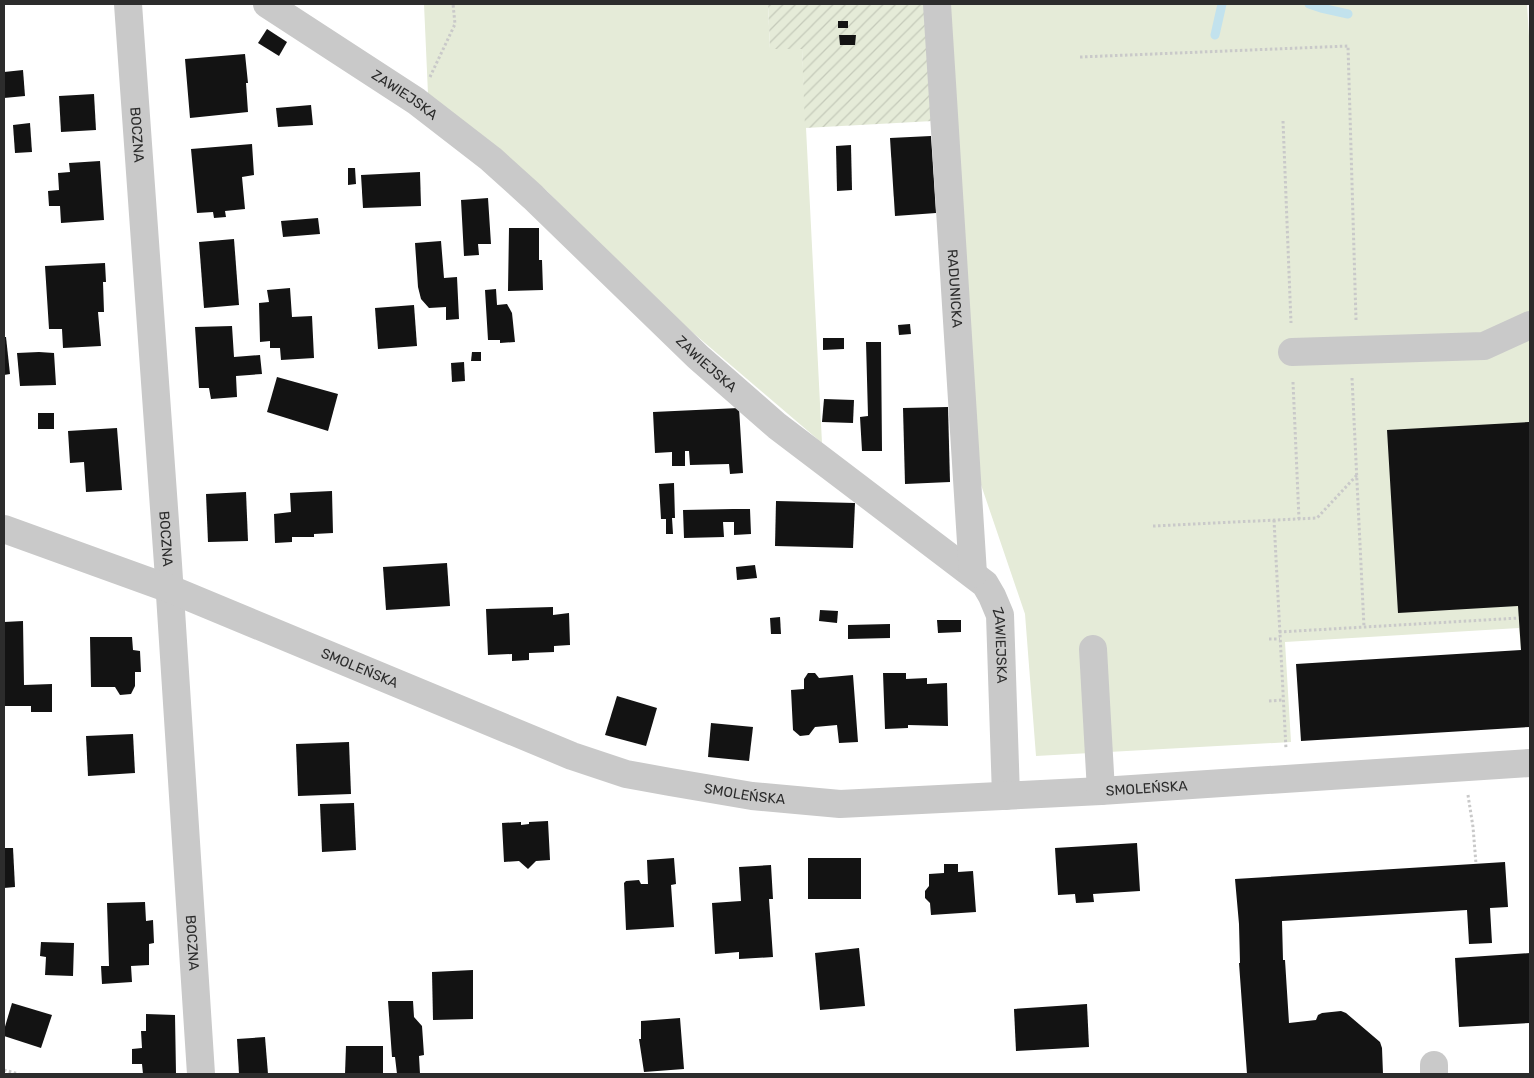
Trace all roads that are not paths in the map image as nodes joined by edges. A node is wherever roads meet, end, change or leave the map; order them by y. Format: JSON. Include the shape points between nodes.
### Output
{"nodes":[{"id":1,"x":128,"y":4,"type":"edge"},
{"id":2,"x":267,"y":4,"type":"edge"},
{"id":3,"x":937,"y":4,"type":"edge"},
{"id":4,"x":1530,"y":325,"type":"edge"},
{"id":5,"x":1292,"y":352,"type":"dead end"},
{"id":6,"x":4,"y":529,"type":"edge"},
{"id":7,"x":973,"y":574,"type":"junction"},
{"id":8,"x":170,"y":588,"type":"junction"},
{"id":9,"x":1093,"y":649,"type":"dead end"},
{"id":10,"x":1530,"y":763,"type":"edge"},
{"id":11,"x":1102,"y":792,"type":"junction"},
{"id":12,"x":1006,"y":796,"type":"junction"},
{"id":13,"x":201,"y":1074,"type":"edge"}],
"edges":[{"from":1,"to":8,"type":"street","name":"BOCZNA"},
{"from":2,"to":7,"type":"street","name":"ZAWIEJSKA","via":[[416,101],[491,159],[698,358],[777,426]]},
{"from":3,"to":7,"type":"street","name":"RADUNICKA"},
{"from":4,"to":5,"type":"street","via":[[1484,346]]},
{"from":6,"to":8,"type":"street","name":"SMOLEŃSKA"},
{"from":7,"to":12,"type":"street","name":"ZAWIEJSKA","via":[[985,584],[1000,615]]},
{"from":8,"to":12,"type":"street","name":"SMOLEŃSKA","via":[[565,754],[626,774],[752,796],[840,804]]},
{"from":8,"to":13,"type":"street","name":"BOCZNA"},
{"from":9,"to":11,"type":"street"},
{"from":10,"to":11,"type":"street","name":"SMOLEŃSKA"},
{"from":11,"to":12,"type":"street","name":"SMOLEŃSKA"}]}
